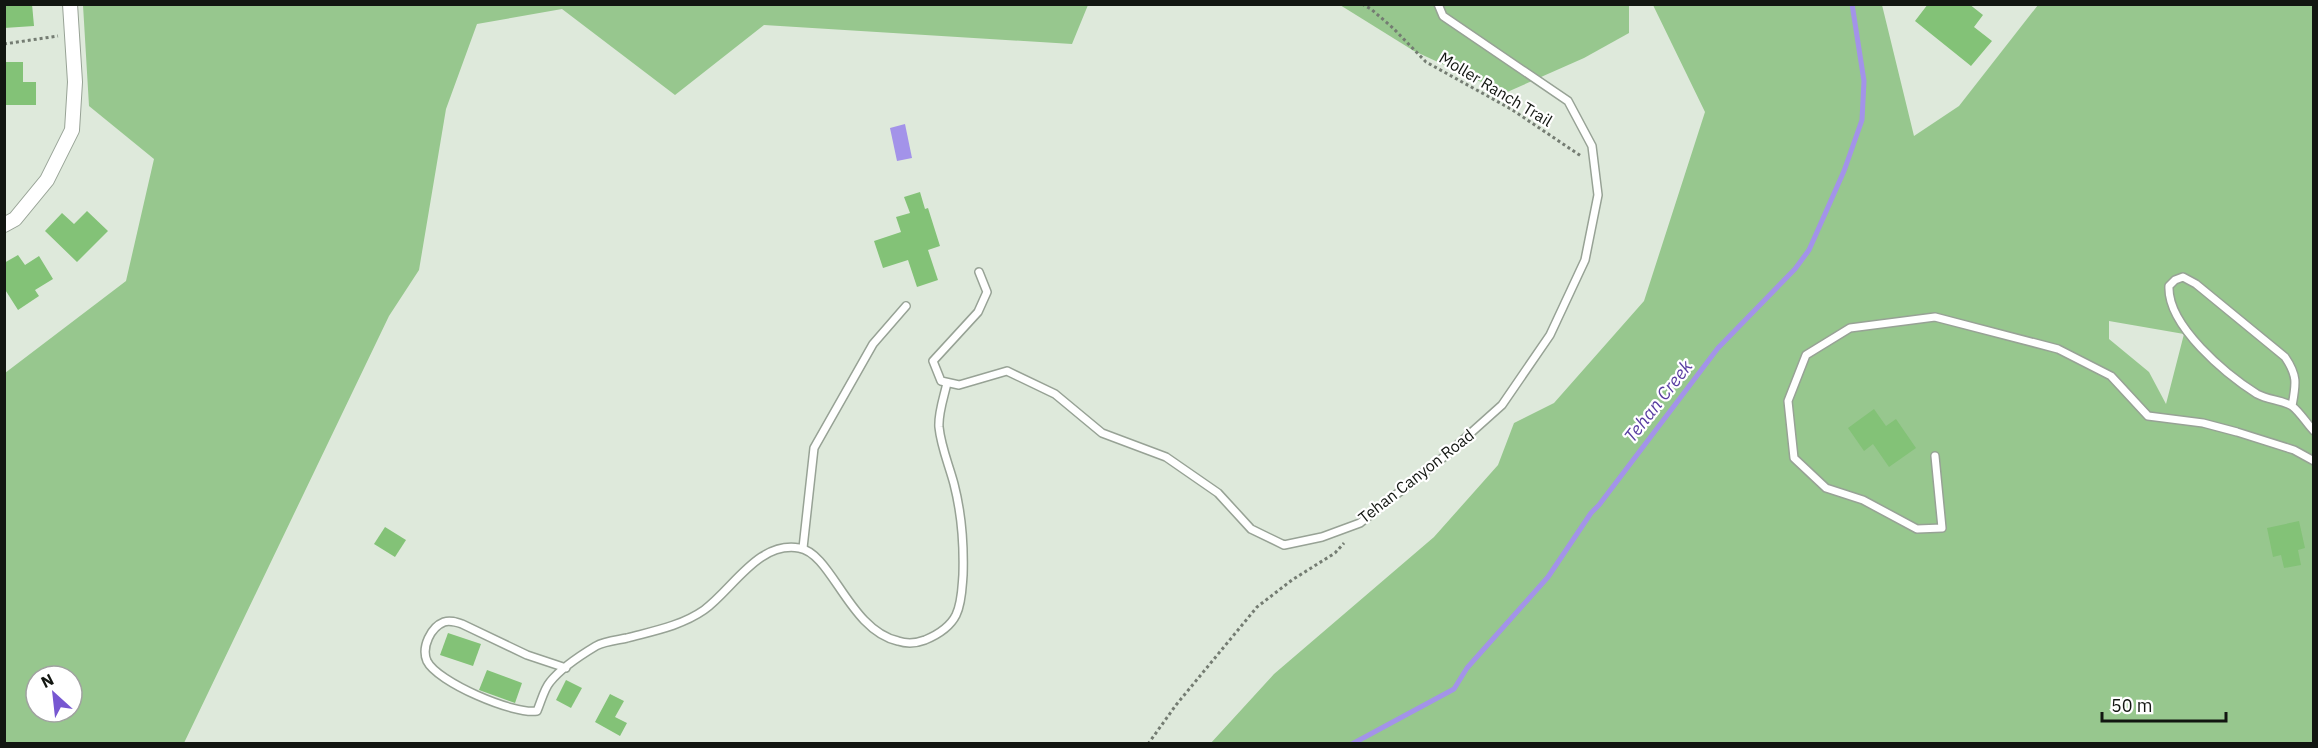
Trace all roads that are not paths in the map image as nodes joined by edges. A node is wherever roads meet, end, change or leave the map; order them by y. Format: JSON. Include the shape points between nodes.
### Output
{"nodes":[{"id":1,"x":70,"y":4,"type":"edge"},
{"id":2,"x":1438,"y":4,"type":"edge"},
{"id":3,"x":4,"y":225,"type":"edge"},
{"id":4,"x":979,"y":272,"type":"dead end"},
{"id":5,"x":906,"y":306,"type":"dead end"},
{"id":6,"x":947,"y":383,"type":"junction"},
{"id":7,"x":2292,"y":406,"type":"junction"},
{"id":8,"x":2313,"y":431,"type":"edge"},
{"id":9,"x":1935,"y":456,"type":"dead end"},
{"id":10,"x":2313,"y":461,"type":"edge"},
{"id":11,"x":803,"y":548,"type":"junction"},
{"id":12,"x":566,"y":668,"type":"junction"}],
"edges":[{"from":1,"to":3,"type":"street","via":[[75,82],[72,130],[47,180],[15,219]]},
{"from":2,"to":6,"type":"lane","name":"Tehan Canyon Road","via":[[1443,16],[1568,100],[1592,146],[1598,195],[1585,260],[1550,335],[1502,405],[1360,523],[1284,545],[1251,529],[1218,493],[1166,457],[1102,433],[1055,394],[1007,371],[959,385]]},
{"from":4,"to":6,"type":"lane","via":[[987,292],[978,312],[933,361],[941,381]]},
{"from":5,"to":11,"type":"lane","via":[[873,344],[813,448]]},
{"from":6,"to":11,"type":"lane","via":[[939,425],[961,512],[963,547],[960,603],[948,626],[920,642],[906,643],[878,633],[855,610],[813,552]]},
{"from":7,"to":7,"type":"lane","via":[[2260,395],[2220,367],[2193,340],[2171,301],[2169,286],[2175,280],[2183,277],[2196,284],[2285,357],[2296,380]]},
{"from":7,"to":8,"type":"lane"},
{"from":9,"to":10,"type":"lane","via":[[1942,528],[1917,529],[1863,500],[1826,488],[1794,458],[1788,401],[1806,355],[1850,328],[1935,317],[2058,349],[2111,376],[2148,416],[2237,432],[2294,450]]},
{"from":11,"to":12,"type":"lane","via":[[780,548],[754,562],[712,604],[685,620],[598,644]]},
{"from":12,"to":12,"type":"lane","via":[[549,683],[537,711],[522,712],[466,690],[436,672],[426,660],[425,648],[436,628],[452,621]]}]}
